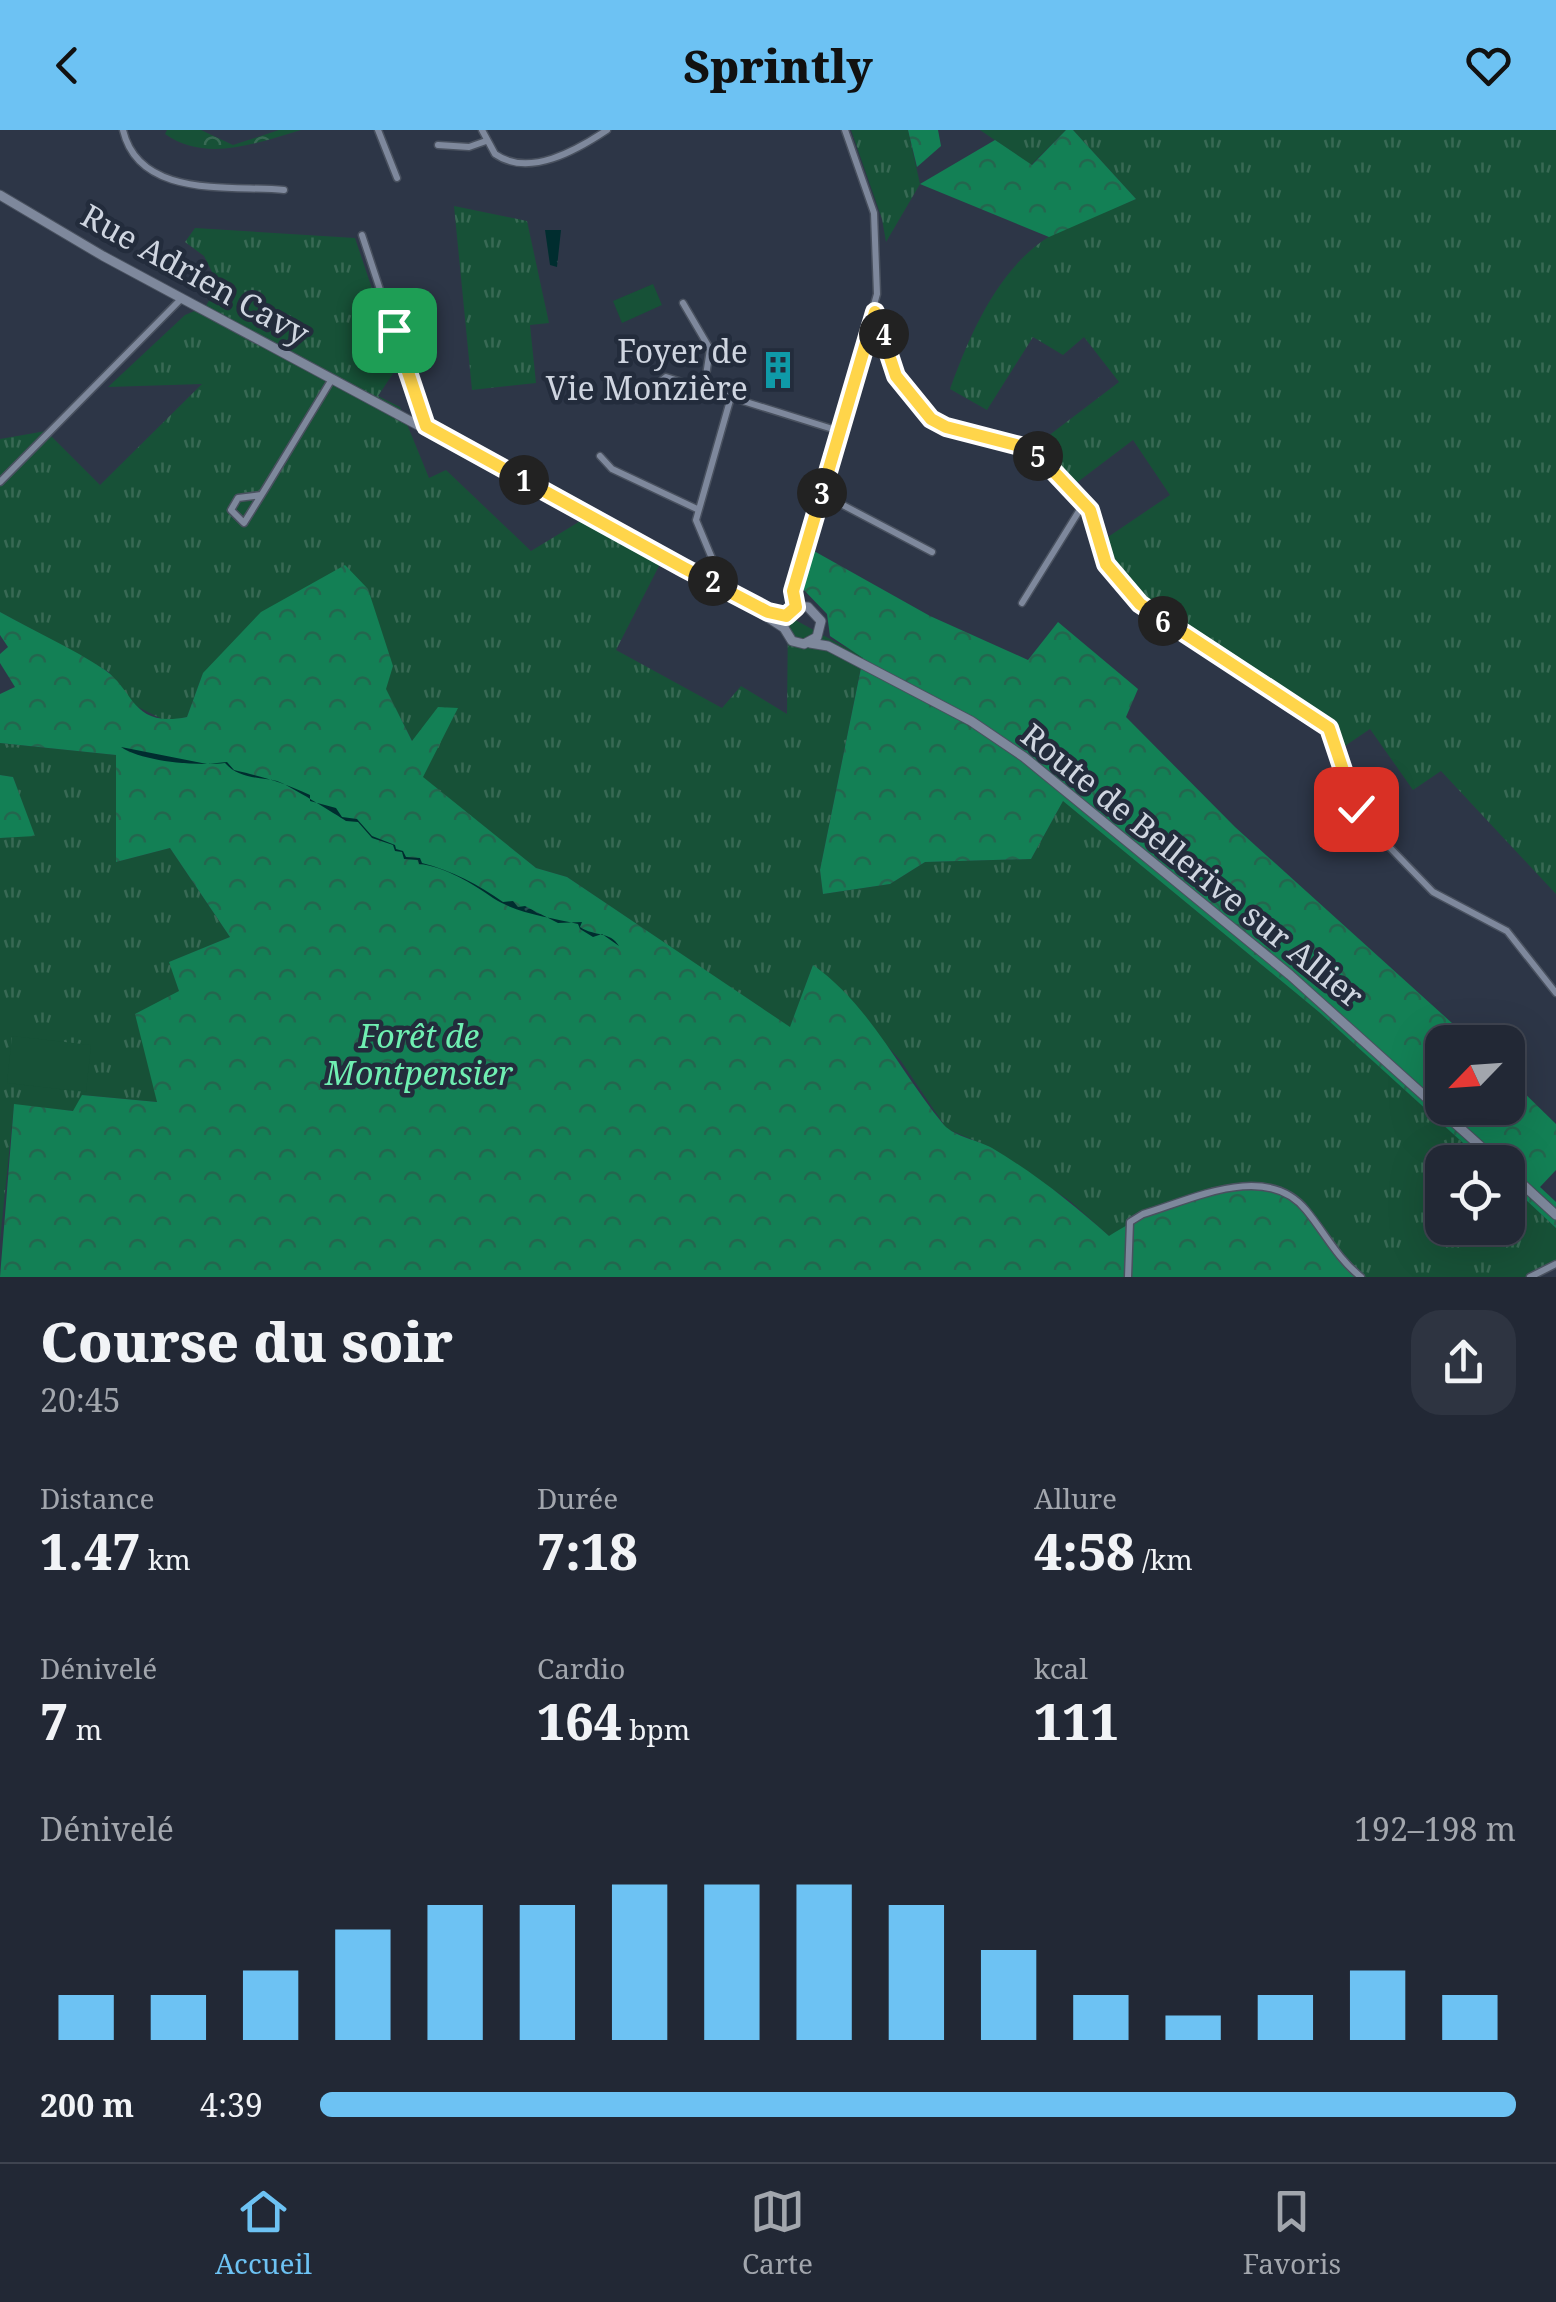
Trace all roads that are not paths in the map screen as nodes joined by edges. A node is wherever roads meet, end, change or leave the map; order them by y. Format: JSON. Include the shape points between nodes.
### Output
{"nodes":[{"id":1,"x":123,"y":130,"type":"edge"},
{"id":2,"x":378,"y":130,"type":"edge"},
{"id":3,"x":482,"y":130,"type":"edge"},
{"id":4,"x":607,"y":130,"type":"edge"},
{"id":5,"x":844,"y":130,"type":"edge"},
{"id":6,"x":486,"y":141,"type":"junction"},
{"id":7,"x":438,"y":145,"type":"dead end"},
{"id":8,"x":397,"y":178,"type":"dead end"},
{"id":9,"x":284,"y":190,"type":"dead end"},
{"id":10,"x":0,"y":194,"type":"edge"},
{"id":11,"x":362,"y":235,"type":"dead end"},
{"id":12,"x":182,"y":298,"type":"junction"},
{"id":13,"x":683,"y":303,"type":"dead end"},
{"id":14,"x":875,"y":312,"type":"junction"},
{"id":15,"x":333,"y":378,"type":"junction"},
{"id":16,"x":704,"y":389,"type":"junction"},
{"id":17,"x":730,"y":398,"type":"junction"},
{"id":18,"x":426,"y":426,"type":"junction"},
{"id":19,"x":840,"y":431,"type":"junction"},
{"id":20,"x":600,"y":456,"type":"dead end"},
{"id":21,"x":0,"y":482,"type":"edge"},
{"id":22,"x":822,"y":494,"type":"junction"},
{"id":23,"x":261,"y":495,"type":"junction"},
{"id":24,"x":1084,"y":502,"type":"junction"},
{"id":25,"x":697,"y":509,"type":"junction"},
{"id":26,"x":932,"y":552,"type":"dead end"},
{"id":27,"x":715,"y":566,"type":"junction"},
{"id":28,"x":684,"y":568,"type":"junction"},
{"id":29,"x":706,"y":577,"type":"junction"},
{"id":30,"x":724,"y":587,"type":"junction"},
{"id":31,"x":1022,"y":604,"type":"dead end"},
{"id":32,"x":796,"y":607,"type":"junction"},
{"id":33,"x":786,"y":616,"type":"junction"},
{"id":34,"x":784,"y":628,"type":"junction"},
{"id":35,"x":820,"y":633,"type":"junction"},
{"id":36,"x":810,"y":643,"type":"junction"},
{"id":37,"x":828,"y":646,"type":"junction"},
{"id":38,"x":1556,"y":993,"type":"edge"},
{"id":39,"x":1479,"y":1145,"type":"edge"},
{"id":40,"x":1525,"y":1187,"type":"edge"},
{"id":41,"x":1556,"y":1215,"type":"edge"},
{"id":42,"x":1556,"y":1264,"type":"edge"},
{"id":43,"x":1128,"y":1277,"type":"edge"},
{"id":44,"x":1361,"y":1277,"type":"edge"},
{"id":45,"x":1530,"y":1277,"type":"edge"}],
"edges":[{"from":1,"to":9,"type":"street","via":[[140,162],[172,181]]},
{"from":2,"to":8,"type":"street"},
{"from":3,"to":6,"type":"street"},
{"from":4,"to":6,"type":"street","via":[[558,157],[517,163],[495,154]]},
{"from":5,"to":14,"type":"street","via":[[874,213]]},
{"from":6,"to":7,"type":"street"},
{"from":10,"to":12,"type":"main road","name":"Rue Adrien Cavy"},
{"from":11,"to":18,"type":"street"},
{"from":12,"to":15,"type":"main road","name":"Rue Adrien Cavy"},
{"from":12,"to":21,"type":"street"},
{"from":13,"to":16,"type":"street","via":[[710,350]]},
{"from":14,"to":19,"type":"street"},
{"from":14,"to":24,"type":"street","via":[[896,376],[931,419],[1033,452]]},
{"from":15,"to":18,"type":"main road","name":"Rue Adrien Cavy"},
{"from":15,"to":23,"type":"street"},
{"from":16,"to":16,"type":"street","via":[[666,377],[655,386],[677,399]]},
{"from":16,"to":17,"type":"street"},
{"from":17,"to":19,"type":"street"},
{"from":17,"to":25,"type":"street"},
{"from":18,"to":28,"type":"main road","name":"Rue Adrien Cavy"},
{"from":19,"to":22,"type":"street"},
{"from":20,"to":25,"type":"street","via":[[612,469]]},
{"from":22,"to":26,"type":"street"},
{"from":22,"to":32,"type":"street","via":[[793,591]]},
{"from":23,"to":23,"type":"street","via":[[244,523],[231,510],[238,498]]},
{"from":24,"to":31,"type":"street"},
{"from":24,"to":38,"type":"street","via":[[1121,586],[1166,624],[1323,722],[1368,826],[1433,892],[1507,931]]},
{"from":25,"to":27,"type":"street"},
{"from":27,"to":29,"type":"street"},
{"from":27,"to":30,"type":"street"},
{"from":28,"to":29,"type":"main road","name":"Rue Adrien Cavy"},
{"from":28,"to":34,"type":"main road","name":"Rue Adrien Cavy"},
{"from":29,"to":30,"type":"main road","name":"Rue Adrien Cavy"},
{"from":30,"to":33,"type":"main road","name":"Rue Adrien Cavy"},
{"from":32,"to":33,"type":"main road"},
{"from":32,"to":35,"type":"main road","via":[[818,614]]},
{"from":33,"to":34,"type":"main road"},
{"from":34,"to":36,"type":"main road","via":[[792,641]]},
{"from":35,"to":36,"type":"main road"},
{"from":35,"to":37,"type":"main road"},
{"from":36,"to":37,"type":"main road","name":"Route de Bellerive sur Allier"},
{"from":37,"to":39,"type":"main road","name":"Route de Bellerive sur Allier","via":[[971,721],[1024,757],[1290,975]]},
{"from":40,"to":41,"type":"main road"},
{"from":42,"to":45,"type":"street"},
{"from":43,"to":44,"type":"street","via":[[1130,1222],[1258,1185],[1304,1207]]}]}
